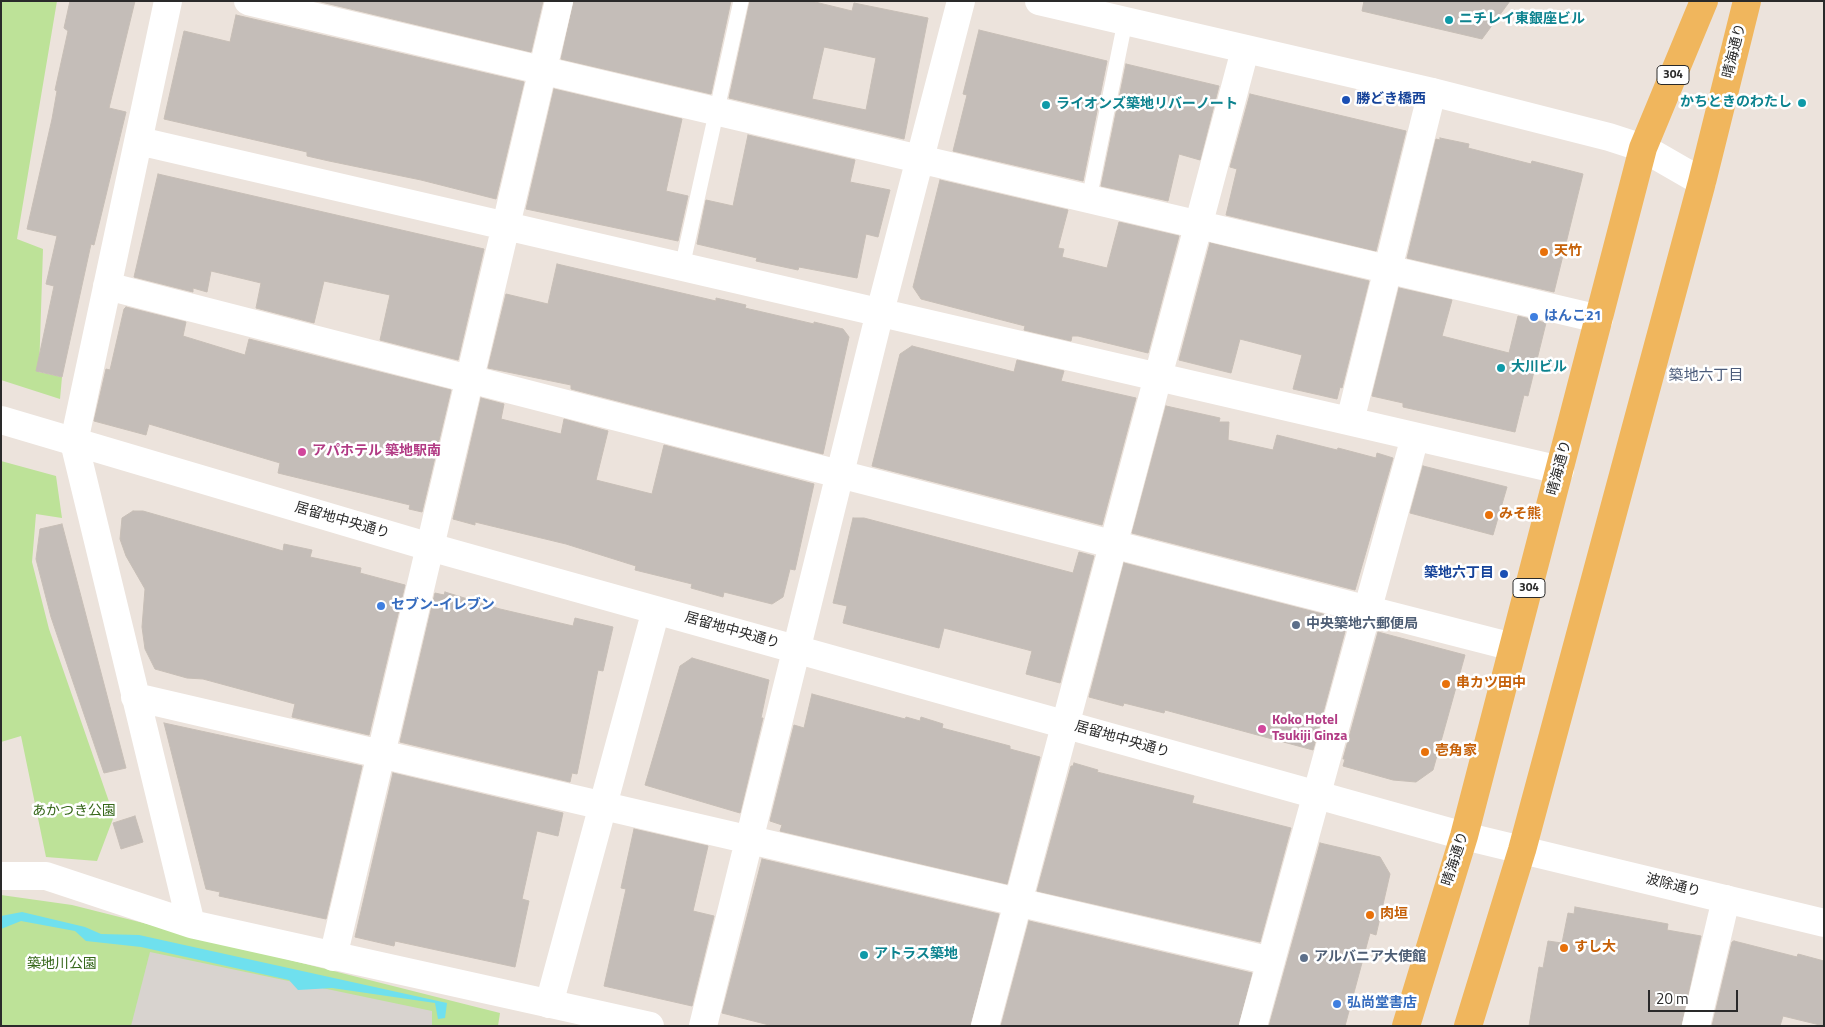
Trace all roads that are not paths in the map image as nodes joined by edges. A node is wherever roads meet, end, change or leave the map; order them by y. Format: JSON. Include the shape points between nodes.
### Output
{"nodes":[{"id":1,"x":168,"y":1,"type":"edge"},
{"id":2,"x":248,"y":1,"type":"edge"},
{"id":3,"x":559,"y":1,"type":"edge"},
{"id":4,"x":742,"y":1,"type":"edge"},
{"id":5,"x":961,"y":1,"type":"edge"},
{"id":6,"x":1039,"y":1,"type":"edge"},
{"id":7,"x":1704,"y":1,"type":"edge"},
{"id":8,"x":1747,"y":1,"type":"edge"},
{"id":9,"x":1125,"y":22,"type":"junction"},
{"id":10,"x":1245,"y":50,"type":"junction"},
{"id":11,"x":543,"y":71,"type":"junction"},
{"id":12,"x":1432,"y":92,"type":"junction"},
{"id":13,"x":717,"y":112,"type":"junction"},
{"id":14,"x":139,"y":141,"type":"junction"},
{"id":15,"x":1643,"y":148,"type":"junction"},
{"id":16,"x":921,"y":160,"type":"junction"},
{"id":17,"x":1702,"y":182,"type":"junction"},
{"id":18,"x":1089,"y":199,"type":"junction"},
{"id":19,"x":1198,"y":225,"type":"junction"},
{"id":20,"x":506,"y":226,"type":"junction"},
{"id":21,"x":682,"y":267,"type":"junction"},
{"id":22,"x":1388,"y":269,"type":"junction"},
{"id":23,"x":107,"y":286,"type":"junction"},
{"id":24,"x":880,"y":312,"type":"junction"},
{"id":25,"x":1599,"y":319,"type":"junction"},
{"id":26,"x":1158,"y":377,"type":"junction"},
{"id":27,"x":470,"y":380,"type":"junction"},
{"id":28,"x":1,"y":420,"type":"edge"},
{"id":29,"x":1350,"y":422,"type":"junction"},
{"id":30,"x":1415,"y":436,"type":"junction"},
{"id":31,"x":74,"y":442,"type":"junction"},
{"id":32,"x":1560,"y":470,"type":"junction"},
{"id":33,"x":840,"y":474,"type":"junction"},
{"id":34,"x":1113,"y":544,"type":"junction"},
{"id":35,"x":430,"y":547,"type":"junction"},
{"id":36,"x":656,"y":610,"type":"junction"},
{"id":37,"x":1368,"y":610,"type":"junction"},
{"id":38,"x":1513,"y":647,"type":"junction"},
{"id":39,"x":796,"y":649,"type":"junction"},
{"id":40,"x":135,"y":697,"type":"junction"},
{"id":41,"x":1065,"y":724,"type":"junction"},
{"id":42,"x":381,"y":754,"type":"junction"},
{"id":43,"x":1316,"y":795,"type":"junction"},
{"id":44,"x":603,"y":806,"type":"junction"},
{"id":45,"x":1464,"y":836,"type":"junction"},
{"id":46,"x":748,"y":839,"type":"junction"},
{"id":47,"x":1522,"y":850,"type":"junction"},
{"id":48,"x":1,"y":876,"type":"edge"},
{"id":49,"x":1726,"y":899,"type":"junction"},
{"id":50,"x":1018,"y":902,"type":"junction"},
{"id":51,"x":1824,"y":923,"type":"edge"},
{"id":52,"x":191,"y":924,"type":"junction"},
{"id":53,"x":333,"y":957,"type":"junction"},
{"id":54,"x":1271,"y":960,"type":"junction"},
{"id":55,"x":547,"y":1015,"type":"edge"},
{"id":56,"x":650,"y":1026,"type":"edge"},
{"id":57,"x":703,"y":1026,"type":"edge"},
{"id":58,"x":985,"y":1026,"type":"edge"},
{"id":59,"x":1253,"y":1026,"type":"edge"},
{"id":60,"x":1406,"y":1026,"type":"edge"},
{"id":61,"x":1468,"y":1026,"type":"edge"},
{"id":62,"x":1696,"y":1026,"type":"edge"}],
"edges":[{"from":1,"to":14,"type":"street"},
{"from":2,"to":11,"type":"street"},
{"from":3,"to":11,"type":"street"},
{"from":4,"to":13,"type":"lane"},
{"from":5,"to":16,"type":"street"},
{"from":6,"to":9,"type":"street"},
{"from":7,"to":15,"type":"main road","name":"晴海通り","number":"304"},
{"from":8,"to":17,"type":"main road","name":"晴海通り"},
{"from":9,"to":10,"type":"street"},
{"from":9,"to":18,"type":"lane"},
{"from":10,"to":12,"type":"street"},
{"from":10,"to":19,"type":"street"},
{"from":11,"to":13,"type":"street"},
{"from":11,"to":20,"type":"street"},
{"from":12,"to":15,"type":"street"},
{"from":12,"to":22,"type":"street"},
{"from":13,"to":16,"type":"street"},
{"from":13,"to":21,"type":"lane"},
{"from":14,"to":20,"type":"street"},
{"from":14,"to":23,"type":"street"},
{"from":15,"to":17,"type":"street"},
{"from":15,"to":25,"type":"main road","name":"晴海通り","number":"304"},
{"from":16,"to":18,"type":"street"},
{"from":16,"to":24,"type":"street"},
{"from":17,"to":47,"type":"main road","name":"晴海通り"},
{"from":18,"to":19,"type":"street"},
{"from":19,"to":22,"type":"street"},
{"from":19,"to":26,"type":"street"},
{"from":20,"to":21,"type":"street"},
{"from":20,"to":27,"type":"street"},
{"from":21,"to":24,"type":"street"},
{"from":22,"to":25,"type":"street"},
{"from":22,"to":29,"type":"street"},
{"from":23,"to":27,"type":"street"},
{"from":23,"to":31,"type":"street"},
{"from":24,"to":26,"type":"street"},
{"from":24,"to":33,"type":"street"},
{"from":25,"to":32,"type":"main road","name":"晴海通り","number":"304"},
{"from":26,"to":29,"type":"street"},
{"from":26,"to":34,"type":"street"},
{"from":27,"to":33,"type":"street"},
{"from":27,"to":35,"type":"street"},
{"from":28,"to":31,"type":"street","name":"居留地中央通り"},
{"from":29,"to":30,"type":"street"},
{"from":30,"to":32,"type":"street"},
{"from":30,"to":37,"type":"street"},
{"from":31,"to":35,"type":"street","name":"居留地中央通り"},
{"from":31,"to":40,"type":"street"},
{"from":32,"to":38,"type":"main road","name":"晴海通り","number":"304"},
{"from":33,"to":34,"type":"street"},
{"from":33,"to":39,"type":"street"},
{"from":34,"to":37,"type":"street"},
{"from":34,"to":41,"type":"street"},
{"from":35,"to":36,"type":"street","name":"居留地中央通り"},
{"from":35,"to":42,"type":"street"},
{"from":36,"to":39,"type":"street","name":"居留地中央通り"},
{"from":36,"to":44,"type":"street"},
{"from":37,"to":38,"type":"street"},
{"from":37,"to":43,"type":"street"},
{"from":38,"to":45,"type":"main road","name":"晴海通り","number":"304"},
{"from":39,"to":41,"type":"street","name":"居留地中央通り"},
{"from":39,"to":46,"type":"street"},
{"from":40,"to":42,"type":"street"},
{"from":40,"to":52,"type":"street"},
{"from":41,"to":43,"type":"street","name":"居留地中央通り"},
{"from":41,"to":50,"type":"street"},
{"from":42,"to":44,"type":"street"},
{"from":42,"to":53,"type":"street"},
{"from":43,"to":45,"type":"street","name":"居留地中央通り"},
{"from":43,"to":54,"type":"street"},
{"from":44,"to":46,"type":"street"},
{"from":44,"to":55,"type":"street"},
{"from":45,"to":47,"type":"street","name":"波除通り"},
{"from":45,"to":60,"type":"main road","name":"晴海通り","number":"304"},
{"from":46,"to":50,"type":"street"},
{"from":46,"to":57,"type":"street"},
{"from":47,"to":49,"type":"street","name":"波除通り"},
{"from":47,"to":61,"type":"main road","name":"晴海通り"},
{"from":48,"to":52,"type":"street","via":[[46,876]]},
{"from":49,"to":51,"type":"street","name":"波除通り"},
{"from":49,"to":62,"type":"street"},
{"from":50,"to":54,"type":"street"},
{"from":50,"to":58,"type":"street"},
{"from":52,"to":53,"type":"street"},
{"from":53,"to":55,"type":"street"},
{"from":54,"to":59,"type":"street"},
{"from":55,"to":56,"type":"street"}]}
